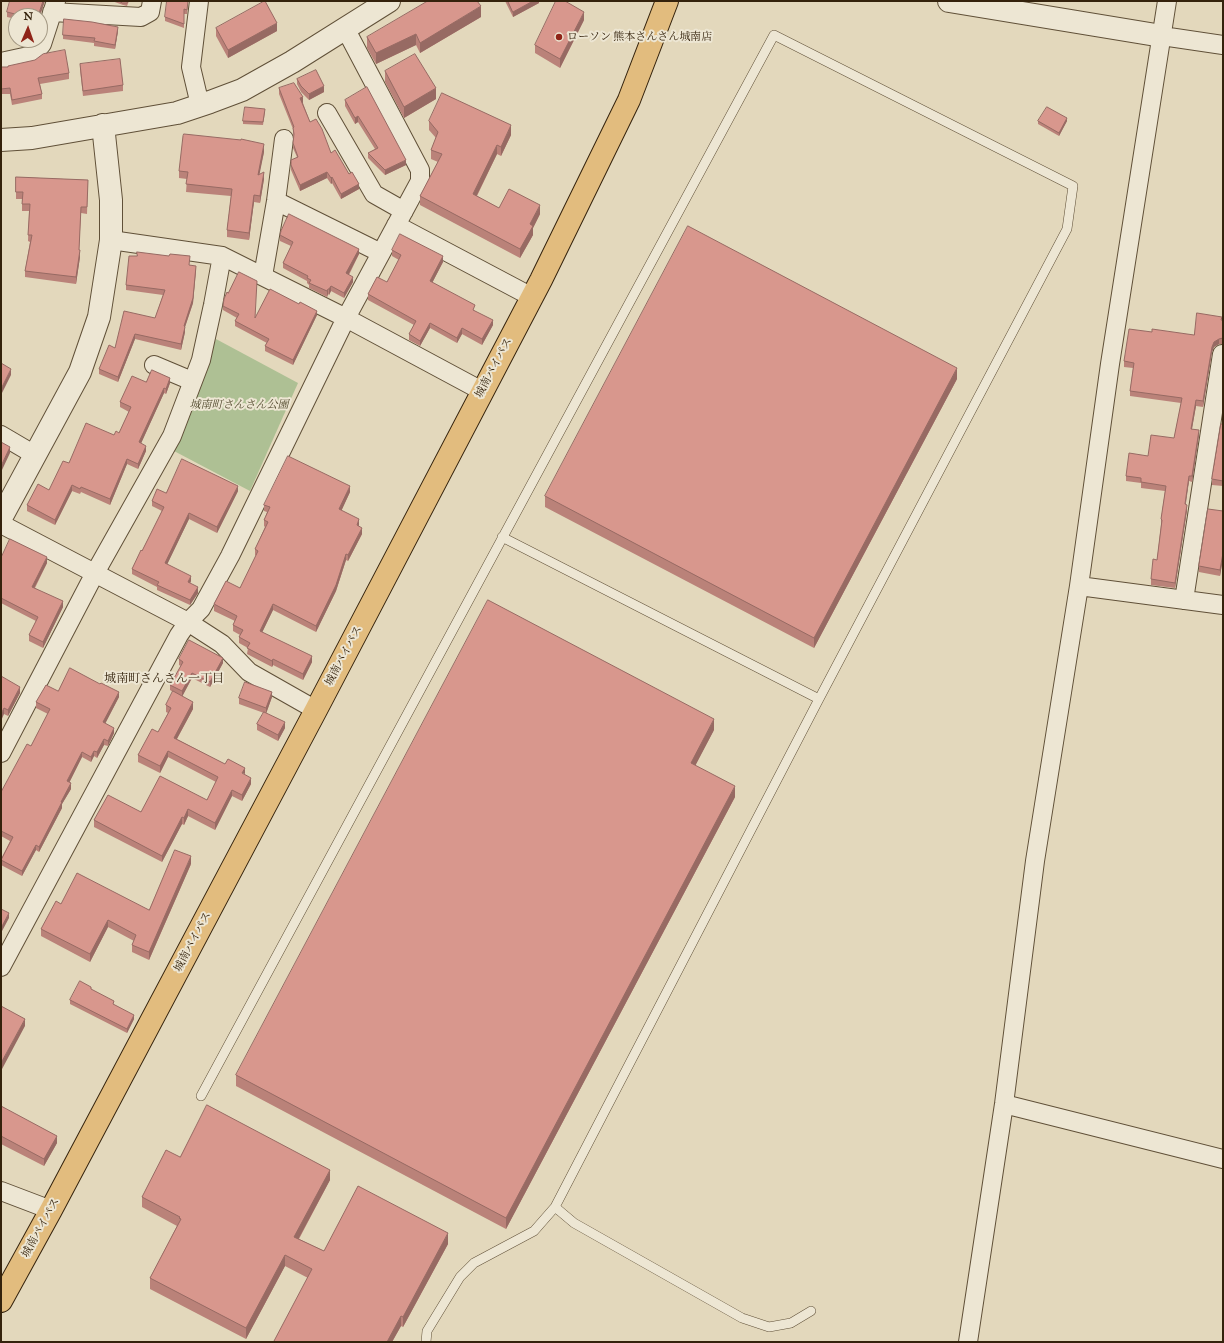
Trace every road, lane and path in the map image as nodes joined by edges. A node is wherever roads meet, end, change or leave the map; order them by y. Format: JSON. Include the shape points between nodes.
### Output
{"nodes":[{"id":1,"x":152,"y":1,"type":"edge"},
{"id":2,"x":199,"y":1,"type":"edge"},
{"id":3,"x":389,"y":1,"type":"edge"},
{"id":4,"x":667,"y":1,"type":"edge"},
{"id":5,"x":949,"y":1,"type":"edge"},
{"id":6,"x":1167,"y":1,"type":"edge"},
{"id":7,"x":54,"y":6,"type":"edge"},
{"id":8,"x":345,"y":28,"type":"junction"},
{"id":9,"x":1162,"y":36,"type":"junction"},
{"id":10,"x":1223,"y":46,"type":"edge"},
{"id":11,"x":1,"y":62,"type":"edge"},
{"id":12,"x":200,"y":105,"type":"junction"},
{"id":13,"x":327,"y":113,"type":"dead end"},
{"id":14,"x":103,"y":125,"type":"junction"},
{"id":15,"x":284,"y":139,"type":"dead end"},
{"id":16,"x":1,"y":140,"type":"edge"},
{"id":17,"x":276,"y":201,"type":"junction"},
{"id":18,"x":400,"y":218,"type":"junction"},
{"id":19,"x":111,"y":240,"type":"junction"},
{"id":20,"x":381,"y":253,"type":"junction"},
{"id":21,"x":222,"y":256,"type":"junction"},
{"id":22,"x":263,"y":276,"type":"junction"},
{"id":23,"x":532,"y":296,"type":"junction"},
{"id":24,"x":346,"y":318,"type":"junction"},
{"id":25,"x":1222,"y":354,"type":"edge"},
{"id":26,"x":154,"y":365,"type":"dead end"},
{"id":27,"x":192,"y":381,"type":"junction"},
{"id":28,"x":482,"y":391,"type":"junction"},
{"id":29,"x":1,"y":435,"type":"edge"},
{"id":30,"x":35,"y":455,"type":"junction"},
{"id":31,"x":1,"y":518,"type":"edge"},
{"id":32,"x":1,"y":524,"type":"edge"},
{"id":33,"x":502,"y":537,"type":"junction"},
{"id":34,"x":95,"y":573,"type":"junction"},
{"id":35,"x":1079,"y":586,"type":"junction"},
{"id":36,"x":1184,"y":600,"type":"junction"},
{"id":37,"x":1223,"y":605,"type":"edge"},
{"id":38,"x":188,"y":622,"type":"junction"},
{"id":39,"x":819,"y":699,"type":"junction"},
{"id":40,"x":316,"y":710,"type":"junction"},
{"id":41,"x":1,"y":753,"type":"edge"},
{"id":42,"x":1,"y":967,"type":"edge"},
{"id":43,"x":201,"y":1096,"type":"dead end"},
{"id":44,"x":1004,"y":1104,"type":"junction"},
{"id":45,"x":1223,"y":1159,"type":"edge"},
{"id":46,"x":1,"y":1191,"type":"edge"},
{"id":47,"x":555,"y":1207,"type":"junction"},
{"id":48,"x":51,"y":1210,"type":"junction"},
{"id":49,"x":1,"y":1301,"type":"edge"},
{"id":50,"x":811,"y":1311,"type":"dead end"},
{"id":51,"x":426,"y":1342,"type":"edge"},
{"id":52,"x":968,"y":1342,"type":"edge"}],
"edges":[{"from":1,"to":7,"type":"street","via":[[150,12],[141,17]]},
{"from":2,"to":12,"type":"street","via":[[190,67]]},
{"from":3,"to":8,"type":"street"},
{"from":4,"to":23,"type":"highway","name":"城南バイパス","via":[[629,100]]},
{"from":5,"to":9,"type":"street"},
{"from":6,"to":9,"type":"street"},
{"from":7,"to":11,"type":"street","via":[[42,44],[33,55]]},
{"from":8,"to":12,"type":"street","via":[[242,90]]},
{"from":8,"to":18,"type":"street","via":[[420,170],[420,181]]},
{"from":9,"to":10,"type":"street"},
{"from":9,"to":35,"type":"street","via":[[1110,364]]},
{"from":12,"to":14,"type":"street","via":[[176,113]]},
{"from":13,"to":18,"type":"street","via":[[374,194]]},
{"from":14,"to":16,"type":"street","via":[[32,138]]},
{"from":14,"to":19,"type":"street","via":[[111,200]]},
{"from":15,"to":17,"type":"street"},
{"from":17,"to":20,"type":"street"},
{"from":17,"to":22,"type":"street"},
{"from":18,"to":20,"type":"street"},
{"from":18,"to":23,"type":"street"},
{"from":19,"to":21,"type":"street"},
{"from":19,"to":30,"type":"street","via":[[100,317],[80,372]]},
{"from":20,"to":24,"type":"street"},
{"from":21,"to":22,"type":"street"},
{"from":21,"to":27,"type":"street","via":[[212,313]]},
{"from":22,"to":24,"type":"street"},
{"from":23,"to":28,"type":"highway","name":"城南バイパス"},
{"from":24,"to":28,"type":"street"},
{"from":24,"to":38,"type":"street","via":[[230,556],[201,609]]},
{"from":25,"to":36,"type":"street"},
{"from":26,"to":27,"type":"street"},
{"from":27,"to":34,"type":"street","via":[[172,436]]},
{"from":28,"to":40,"type":"highway","name":"城南バイパス"},
{"from":29,"to":30,"type":"street"},
{"from":30,"to":31,"type":"street"},
{"from":32,"to":34,"type":"street"},
{"from":33,"to":39,"type":"lane"},
{"from":33,"to":39,"type":"lane","via":[[774,35],[1073,186],[1067,229]]},
{"from":33,"to":43,"type":"lane"},
{"from":34,"to":38,"type":"street"},
{"from":34,"to":41,"type":"street"},
{"from":35,"to":36,"type":"street"},
{"from":35,"to":44,"type":"street","via":[[1035,861]]},
{"from":36,"to":37,"type":"street"},
{"from":38,"to":40,"type":"street","via":[[222,644],[249,672]]},
{"from":38,"to":42,"type":"street"},
{"from":39,"to":47,"type":"lane"},
{"from":40,"to":48,"type":"highway","name":"城南バイパス"},
{"from":44,"to":45,"type":"street"},
{"from":44,"to":52,"type":"street"},
{"from":46,"to":48,"type":"street"},
{"from":47,"to":50,"type":"lane","via":[[574,1223],[742,1318],[769,1327],[791,1323]]},
{"from":47,"to":51,"type":"lane","via":[[534,1231],[474,1263],[460,1277],[427,1331]]},
{"from":48,"to":49,"type":"highway","name":"城南バイパス"}]}
